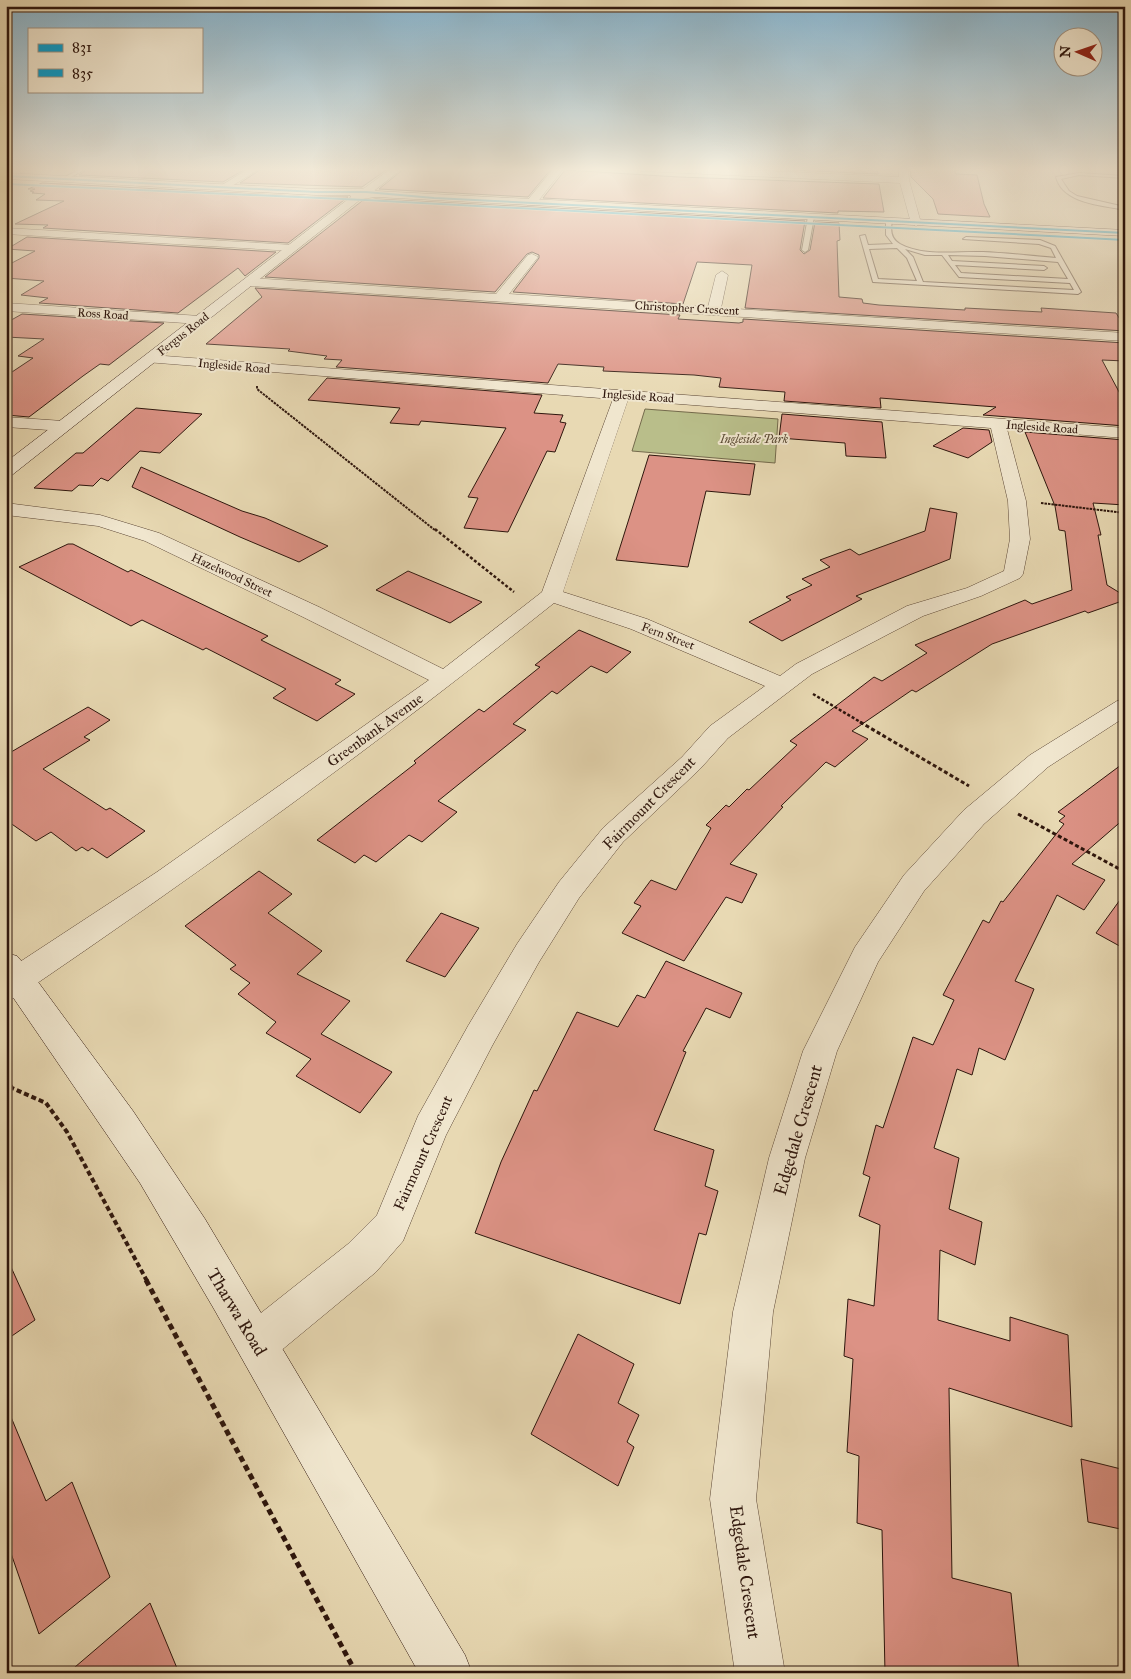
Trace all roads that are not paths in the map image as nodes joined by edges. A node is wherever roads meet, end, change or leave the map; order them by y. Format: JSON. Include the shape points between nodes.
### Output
{"nodes":[{"id":1,"x":265,"y":246,"type":"edge"},
{"id":2,"x":806,"y":246,"type":"edge"},
{"id":3,"x":887,"y":246,"type":"edge"},
{"id":4,"x":899,"y":246,"type":"edge"},
{"id":5,"x":900,"y":246,"type":"edge"},
{"id":6,"x":1053,"y":246,"type":"edge"},
{"id":7,"x":866,"y":247,"type":"joint"},
{"id":8,"x":293,"y":248,"type":"joint"},
{"id":9,"x":805,"y":250,"type":"dead end"},
{"id":10,"x":944,"y":254,"type":"junction"},
{"id":11,"x":532,"y":257,"type":"dead end"},
{"id":12,"x":1061,"y":260,"type":"junction"},
{"id":13,"x":950,"y":262,"type":"junction"},
{"id":14,"x":1066,"y":269,"type":"junction"},
{"id":15,"x":722,"y":275,"type":"dead end"},
{"id":16,"x":1072,"y":281,"type":"junction"},
{"id":17,"x":250,"y":282,"type":"junction"},
{"id":18,"x":921,"y":284,"type":"junction"},
{"id":19,"x":500,"y":297,"type":"junction"},
{"id":20,"x":6,"y":307,"type":"edge"},
{"id":21,"x":714,"y":310,"type":"junction"},
{"id":22,"x":200,"y":320,"type":"junction"},
{"id":23,"x":1125,"y":337,"type":"edge"},
{"id":24,"x":151,"y":359,"type":"junction"},
{"id":25,"x":622,"y":395,"type":"junction"},
{"id":26,"x":6,"y":422,"type":"edge"},
{"id":27,"x":998,"y":424,"type":"junction"},
{"id":28,"x":63,"y":426,"type":"junction"},
{"id":29,"x":1125,"y":433,"type":"edge"},
{"id":30,"x":6,"y":471,"type":"edge"},
{"id":31,"x":6,"y":509,"type":"edge"},
{"id":32,"x":551,"y":596,"type":"junction"},
{"id":33,"x":444,"y":679,"type":"junction"},
{"id":34,"x":786,"y":682,"type":"junction"},
{"id":35,"x":1125,"y":706,"type":"edge"},
{"id":36,"x":11,"y":978,"type":"edge"},
{"id":37,"x":257,"y":1343,"type":"junction"},
{"id":38,"x":447,"y":1673,"type":"edge"},
{"id":39,"x":760,"y":1673,"type":"edge"}],
"edges":[{"from":1,"to":8,"type":"street"},
{"from":2,"to":9,"type":"lane"},
{"from":3,"to":7,"type":"lane"},
{"from":4,"to":18,"type":"lane","via":[[910,257]]},
{"from":5,"to":10,"type":"lane"},
{"from":6,"to":12,"type":"lane"},
{"from":7,"to":18,"type":"lane","via":[[874,282]]},
{"from":8,"to":17,"type":"street","name":"Fergus Road"},
{"from":10,"to":12,"type":"lane"},
{"from":10,"to":13,"type":"lane"},
{"from":11,"to":19,"type":"street"},
{"from":12,"to":14,"type":"lane"},
{"from":13,"to":14,"type":"lane"},
{"from":13,"to":16,"type":"lane","via":[[959,275]]},
{"from":14,"to":16,"type":"lane"},
{"from":15,"to":21,"type":"street"},
{"from":16,"to":18,"type":"lane","via":[[1078,292]]},
{"from":17,"to":19,"type":"street","name":"Christopher Crescent"},
{"from":17,"to":22,"type":"street","name":"Fergus Road"},
{"from":19,"to":21,"type":"street","name":"Christopher Crescent"},
{"from":20,"to":22,"type":"street","name":"Ross Road"},
{"from":21,"to":23,"type":"street","name":"Christopher Crescent"},
{"from":22,"to":24,"type":"street","name":"Fergus Road"},
{"from":24,"to":25,"type":"street","name":"Ingleside Road"},
{"from":24,"to":28,"type":"street","name":"Fergus Road"},
{"from":25,"to":27,"type":"street","name":"Ingleside Road"},
{"from":25,"to":32,"type":"street"},
{"from":26,"to":28,"type":"street"},
{"from":27,"to":29,"type":"street","name":"Ingleside Road"},
{"from":27,"to":34,"type":"street","name":"Fairmount Crescent","via":[[1018,501],[1020,539],[1013,574],[974,592],[915,611],[804,668]]},
{"from":28,"to":30,"type":"street","name":"Fergus Road"},
{"from":31,"to":33,"type":"street","name":"Hazelwood Street","via":[[100,521],[152,537]]},
{"from":32,"to":33,"type":"street","name":"Greenbank Avenue"},
{"from":32,"to":34,"type":"street","name":"Fern Street","via":[[581,603]]},
{"from":33,"to":36,"type":"street","name":"Greenbank Avenue","via":[[167,880]]},
{"from":34,"to":37,"type":"street","name":"Fairmount Crescent","via":[[720,732],[613,835],[569,890],[480,1036],[431,1128],[390,1228],[362,1258]]},
{"from":35,"to":39,"type":"street","name":"Edgedale Crescent","via":[[1039,761],[974,817],[914,884],[866,956],[820,1051],[787,1158],[753,1312],[733,1500]]},
{"from":36,"to":37,"type":"street","name":"Tharwa Road","via":[[152,1170]]},
{"from":37,"to":38,"type":"street","name":"Tharwa Road","via":[[398,1593]]}]}
